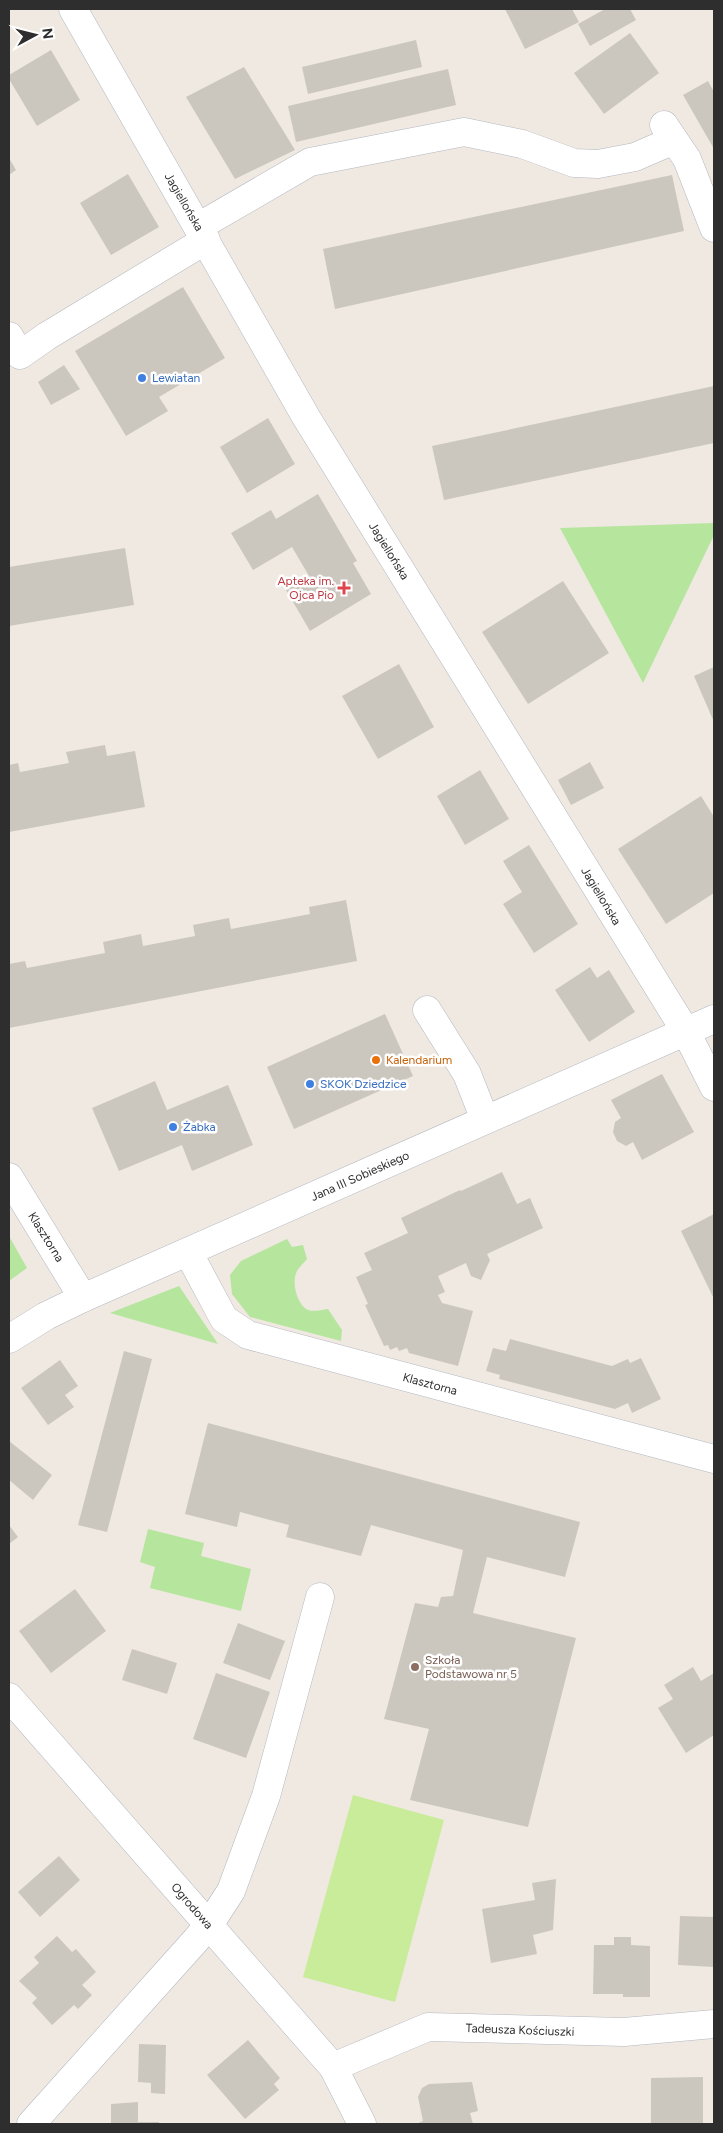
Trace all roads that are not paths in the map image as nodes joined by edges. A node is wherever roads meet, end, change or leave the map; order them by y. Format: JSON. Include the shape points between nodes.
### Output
{"nodes":[{"id":1,"x":73,"y":9,"type":"edge"},
{"id":2,"x":714,"y":228,"type":"edge"},
{"id":3,"x":202,"y":234,"type":"junction"},
{"id":4,"x":9,"y":336,"type":"edge"},
{"id":5,"x":428,"y":1010,"type":"dead end"},
{"id":6,"x":714,"y":1019,"type":"edge"},
{"id":7,"x":686,"y":1032,"type":"junction"},
{"id":8,"x":714,"y":1087,"type":"edge"},
{"id":9,"x":485,"y":1120,"type":"junction"},
{"id":10,"x":9,"y":1177,"type":"edge"},
{"id":11,"x":188,"y":1252,"type":"junction"},
{"id":12,"x":83,"y":1298,"type":"junction"},
{"id":13,"x":9,"y":1339,"type":"edge"},
{"id":14,"x":714,"y":1459,"type":"edge"},
{"id":15,"x":320,"y":1597,"type":"dead end"},
{"id":16,"x":9,"y":1697,"type":"edge"},
{"id":17,"x":209,"y":1925,"type":"junction"},
{"id":18,"x":714,"y":2024,"type":"edge"},
{"id":19,"x":333,"y":2067,"type":"junction"},
{"id":20,"x":31,"y":2124,"type":"edge"},
{"id":21,"x":362,"y":2124,"type":"edge"}],
"edges":[{"from":1,"to":3,"type":"street","name":"Jagiellońska"},
{"from":2,"to":3,"type":"street","via":[[687,159],[669,132],[635,157],[598,164],[574,163],[522,144],[464,132],[310,162]]},
{"from":3,"to":4,"type":"street","via":[[20,355]]},
{"from":3,"to":7,"type":"street","name":"Jagiellońska","via":[[306,417]]},
{"from":5,"to":9,"type":"street","via":[[467,1074]]},
{"from":6,"to":7,"type":"street","name":"Jana III Sobieskiego"},
{"from":7,"to":8,"type":"street","name":"Jagiellońska"},
{"from":7,"to":9,"type":"street","name":"Jana III Sobieskiego"},
{"from":9,"to":11,"type":"street","name":"Jana III Sobieskiego"},
{"from":10,"to":12,"type":"street","name":"Klasztorna"},
{"from":11,"to":12,"type":"street","name":"Jana III Sobieskiego"},
{"from":11,"to":14,"type":"street","name":"Klasztorna","via":[[224,1319],[248,1335]]},
{"from":12,"to":13,"type":"street","name":"Jana III Sobieskiego"},
{"from":15,"to":17,"type":"street","via":[[266,1796],[231,1891]]},
{"from":16,"to":17,"type":"street","name":"Ogrodowa"},
{"from":17,"to":19,"type":"street","name":"Ogrodowa"},
{"from":17,"to":20,"type":"street"},
{"from":18,"to":19,"type":"street","name":"Tadeusza Kościuszki","via":[[624,2032],[428,2027]]},
{"from":19,"to":21,"type":"street","name":"Ogrodowa"}]}
